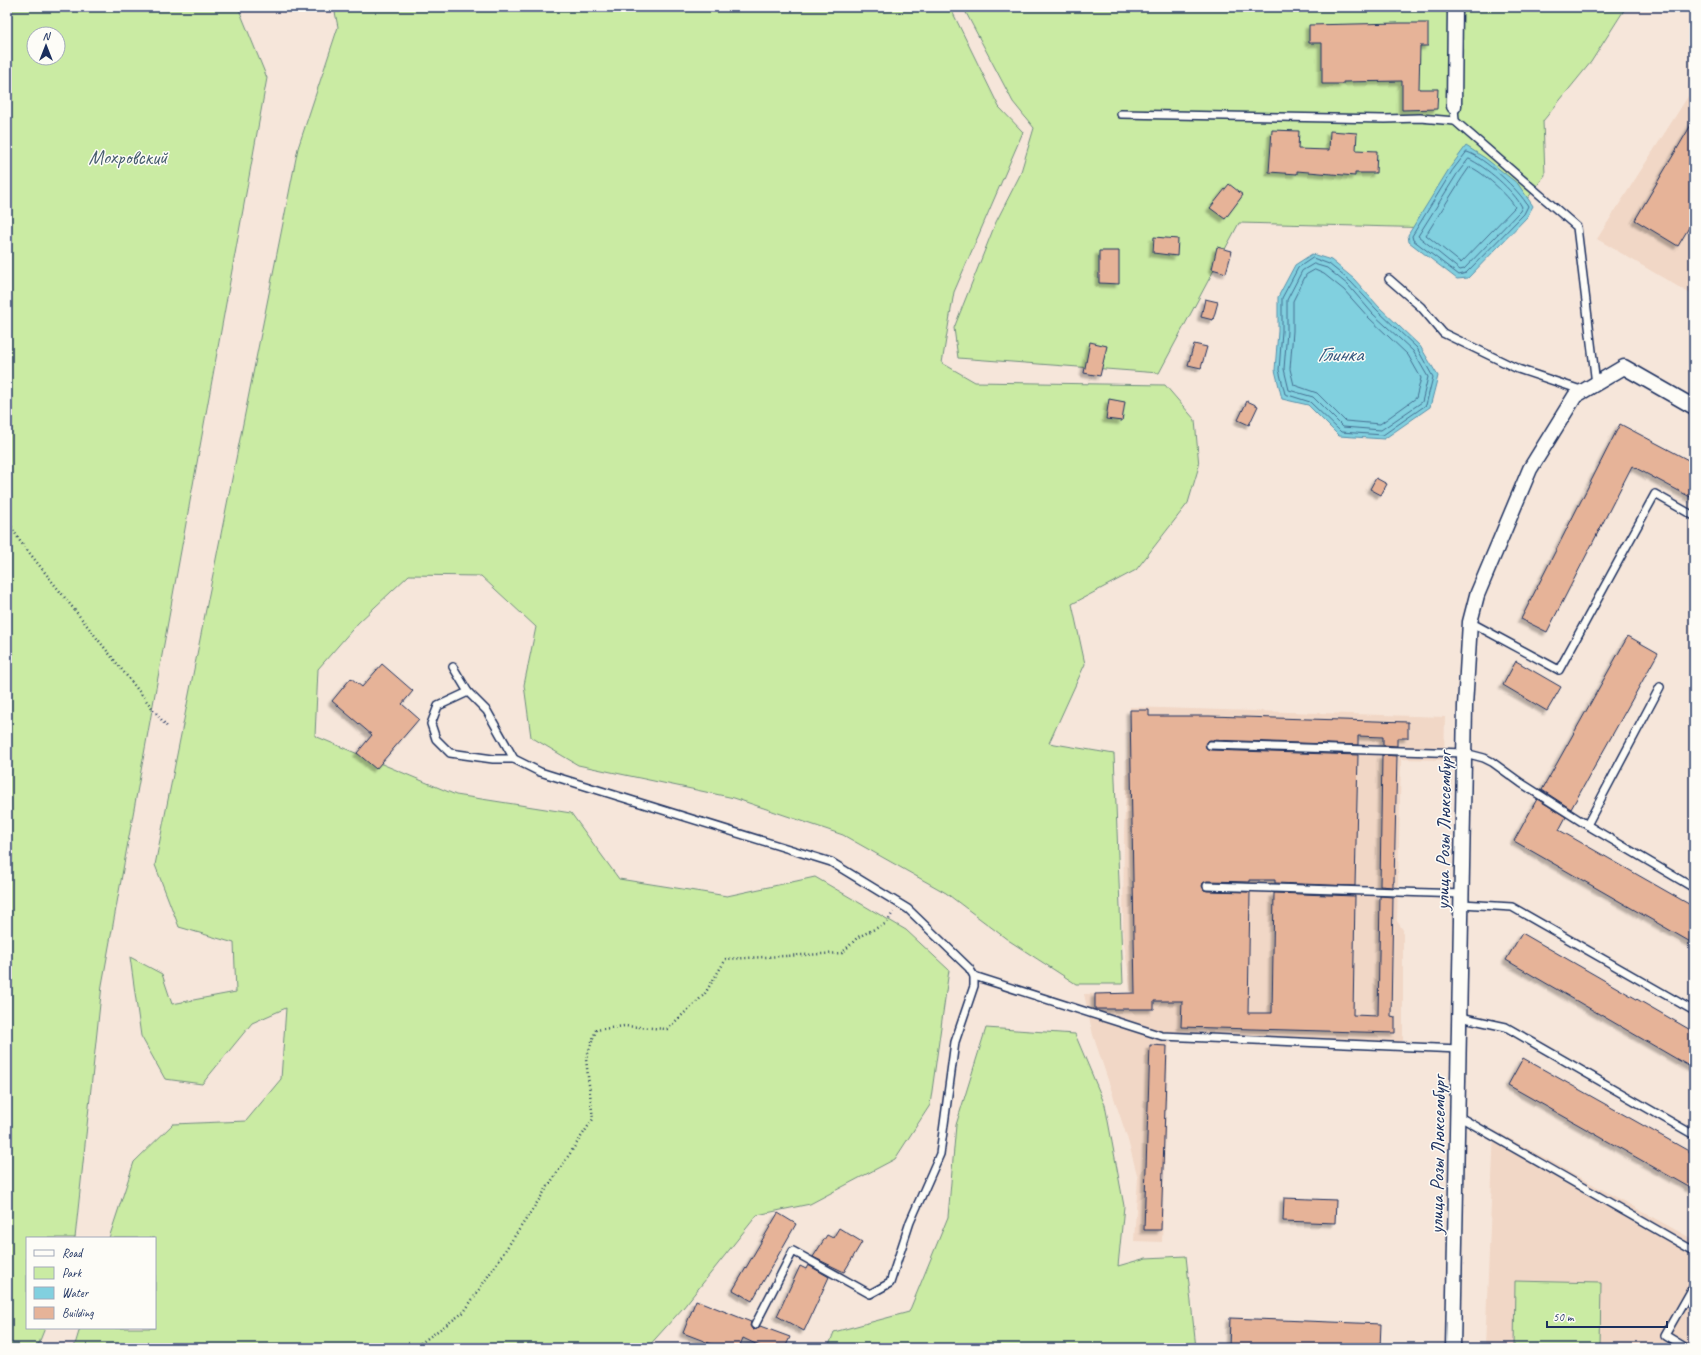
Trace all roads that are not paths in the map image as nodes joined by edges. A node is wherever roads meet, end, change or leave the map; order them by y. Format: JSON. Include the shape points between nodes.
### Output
{"nodes":[{"id":1,"x":1455,"y":7,"type":"edge"},
{"id":2,"x":1454,"y":106,"type":"joint"},
{"id":3,"x":1121,"y":114,"type":"dead end"},
{"id":4,"x":1455,"y":121,"type":"junction"},
{"id":5,"x":1389,"y":279,"type":"dead end"},
{"id":6,"x":1596,"y":384,"type":"junction"},
{"id":7,"x":1584,"y":391,"type":"junction"},
{"id":8,"x":1694,"y":407,"type":"edge"},
{"id":9,"x":1694,"y":516,"type":"edge"},
{"id":10,"x":1470,"y":622,"type":"junction"},
{"id":11,"x":453,"y":667,"type":"dead end"},
{"id":12,"x":1660,"y":687,"type":"dead end"},
{"id":13,"x":468,"y":692,"type":"junction"},
{"id":14,"x":1210,"y":745,"type":"dead end"},
{"id":15,"x":1464,"y":753,"type":"junction"},
{"id":16,"x":514,"y":759,"type":"junction"},
{"id":17,"x":1587,"y":825,"type":"junction"},
{"id":18,"x":1207,"y":886,"type":"dead end"},
{"id":19,"x":1694,"y":888,"type":"edge"},
{"id":20,"x":1462,"y":899,"type":"junction"},
{"id":21,"x":974,"y":976,"type":"junction"},
{"id":22,"x":1694,"y":1011,"type":"edge"},
{"id":23,"x":1460,"y":1017,"type":"junction"},
{"id":24,"x":1459,"y":1049,"type":"junction"},
{"id":25,"x":1458,"y":1116,"type":"junction"},
{"id":26,"x":1694,"y":1135,"type":"edge"},
{"id":27,"x":1694,"y":1251,"type":"edge"},
{"id":28,"x":1694,"y":1284,"type":"edge"},
{"id":29,"x":755,"y":1325,"type":"dead end"},
{"id":30,"x":1453,"y":1348,"type":"edge"},
{"id":31,"x":1682,"y":1348,"type":"edge"}],
"edges":[{"from":1,"to":2,"type":"street"},
{"from":2,"to":4,"type":"lane"},
{"from":3,"to":4,"type":"lane","via":[[1420,118]]},
{"from":4,"to":6,"type":"lane","via":[[1577,227]]},
{"from":5,"to":7,"type":"lane","via":[[1421,307],[1443,334],[1518,369]]},
{"from":6,"to":7,"type":"street","name":"улица Розы Люксембург"},
{"from":6,"to":8,"type":"street","name":"улица Розы Люксембург","via":[[1624,367]]},
{"from":7,"to":10,"type":"street","name":"улица Розы Люксембург","via":[[1575,396],[1530,469],[1477,595]]},
{"from":9,"to":10,"type":"lane","via":[[1655,494],[1559,670]]},
{"from":10,"to":15,"type":"street","name":"улица Розы Люксембург"},
{"from":11,"to":13,"type":"lane"},
{"from":12,"to":17,"type":"lane"},
{"from":13,"to":16,"type":"lane","via":[[486,711]]},
{"from":13,"to":16,"type":"lane","via":[[438,706],[431,724],[436,739],[450,753]]},
{"from":14,"to":15,"type":"lane"},
{"from":15,"to":17,"type":"lane","via":[[1492,762]]},
{"from":15,"to":20,"type":"street","name":"улица Розы Люксембург"},
{"from":16,"to":21,"type":"lane","via":[[540,772],[831,862],[908,909],[964,962]]},
{"from":17,"to":19,"type":"lane"},
{"from":18,"to":20,"type":"lane"},
{"from":20,"to":22,"type":"lane","via":[[1512,908]]},
{"from":20,"to":23,"type":"street","name":"улица Розы Люксембург"},
{"from":21,"to":24,"type":"lane","via":[[1162,1036]]},
{"from":21,"to":29,"type":"lane","via":[[974,986],[955,1042],[940,1154],[910,1222],[890,1283],[870,1294],[793,1251]]},
{"from":23,"to":24,"type":"street","name":"улица Розы Люксембург"},
{"from":23,"to":26,"type":"lane","via":[[1506,1027]]},
{"from":24,"to":25,"type":"street","name":"улица Розы Люксембург"},
{"from":25,"to":27,"type":"lane"},
{"from":25,"to":30,"type":"street","name":"улица Розы Люксембург"},
{"from":28,"to":31,"type":"lane","via":[[1665,1335],[1683,1346]]}]}
